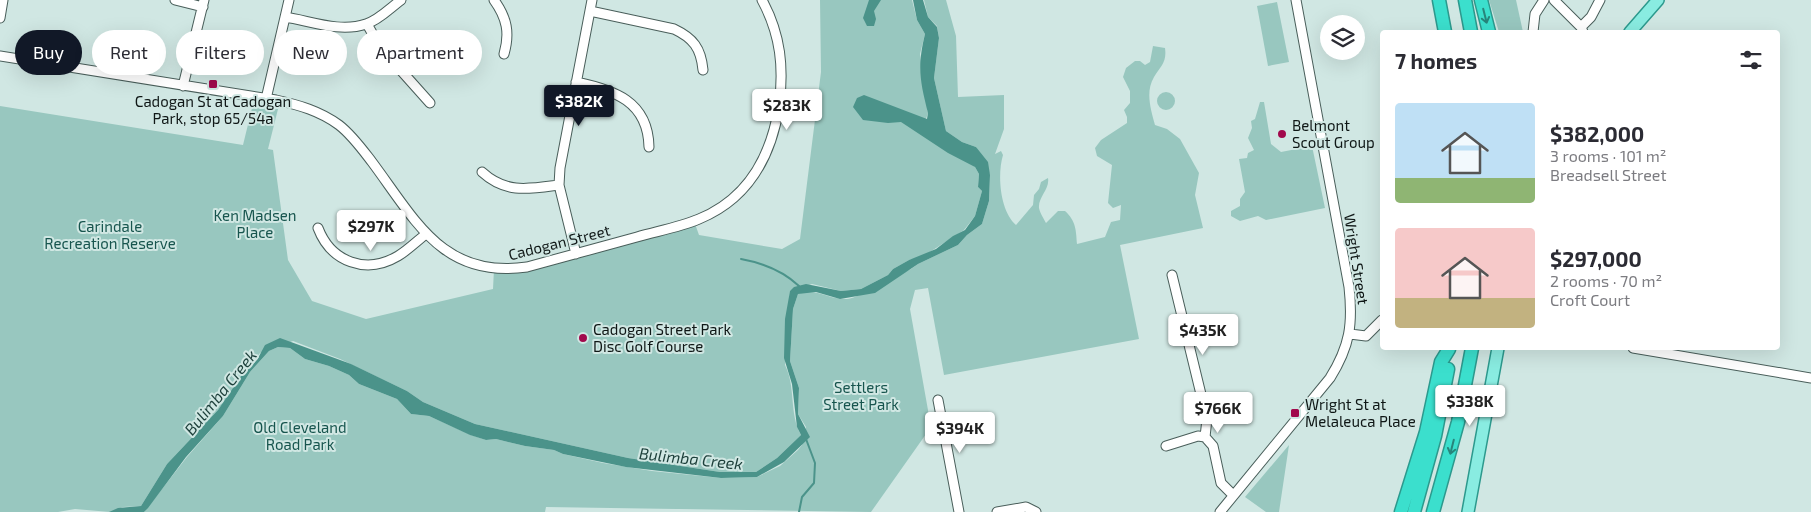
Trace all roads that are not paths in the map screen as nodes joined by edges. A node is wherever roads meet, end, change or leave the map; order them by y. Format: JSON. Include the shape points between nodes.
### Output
{"nodes":[{"id":1,"x":3,"y":0,"type":"edge"},
{"id":2,"x":175,"y":0,"type":"edge"},
{"id":3,"x":289,"y":0,"type":"edge"},
{"id":4,"x":401,"y":0,"type":"edge"},
{"id":5,"x":494,"y":0,"type":"edge"},
{"id":6,"x":592,"y":0,"type":"edge"},
{"id":7,"x":762,"y":0,"type":"edge"},
{"id":8,"x":1296,"y":0,"type":"edge"},
{"id":9,"x":1439,"y":0,"type":"edge"},
{"id":10,"x":1465,"y":0,"type":"edge"},
{"id":11,"x":1481,"y":0,"type":"edge"},
{"id":12,"x":1544,"y":0,"type":"edge"},
{"id":13,"x":1554,"y":0,"type":"edge"},
{"id":14,"x":1600,"y":0,"type":"edge"},
{"id":15,"x":1658,"y":0,"type":"edge"},
{"id":16,"x":204,"y":3,"type":"edge"},
{"id":17,"x":590,"y":12,"type":"junction"},
{"id":18,"x":285,"y":17,"type":"junction"},
{"id":19,"x":0,"y":18,"type":"edge"},
{"id":20,"x":367,"y":24,"type":"junction"},
{"id":21,"x":1445,"y":30,"type":"edge"},
{"id":22,"x":1471,"y":30,"type":"edge"},
{"id":23,"x":1488,"y":30,"type":"edge"},
{"id":24,"x":1533,"y":30,"type":"edge"},
{"id":25,"x":1582,"y":30,"type":"edge"},
{"id":26,"x":1632,"y":30,"type":"edge"},
{"id":27,"x":504,"y":54,"type":"dead end"},
{"id":28,"x":0,"y":56,"type":"edge"},
{"id":29,"x":703,"y":70,"type":"dead end"},
{"id":30,"x":576,"y":82,"type":"junction"},
{"id":31,"x":183,"y":86,"type":"junction"},
{"id":32,"x":266,"y":99,"type":"junction"},
{"id":33,"x":430,"y":103,"type":"dead end"},
{"id":34,"x":649,"y":147,"type":"dead end"},
{"id":35,"x":482,"y":172,"type":"dead end"},
{"id":36,"x":559,"y":185,"type":"junction"},
{"id":37,"x":318,"y":228,"type":"dead end"},
{"id":38,"x":426,"y":234,"type":"junction"},
{"id":39,"x":576,"y":254,"type":"junction"},
{"id":40,"x":1172,"y":275,"type":"dead end"},
{"id":41,"x":1380,"y":322,"type":"edge"},
{"id":42,"x":1350,"y":334,"type":"junction"},
{"id":43,"x":1448,"y":350,"type":"edge"},
{"id":44,"x":1449,"y":350,"type":"edge"},
{"id":45,"x":1472,"y":350,"type":"edge"},
{"id":46,"x":1498,"y":350,"type":"edge"},
{"id":47,"x":1645,"y":350,"type":"edge"},
{"id":48,"x":1811,"y":378,"type":"edge"},
{"id":49,"x":938,"y":400,"type":"dead end"},
{"id":50,"x":1205,"y":437,"type":"junction"},
{"id":51,"x":1166,"y":446,"type":"dead end"},
{"id":52,"x":1233,"y":495,"type":"junction"},
{"id":53,"x":959,"y":512,"type":"edge"},
{"id":54,"x":997,"y":512,"type":"edge"},
{"id":55,"x":1036,"y":512,"type":"edge"},
{"id":56,"x":1220,"y":512,"type":"edge"},
{"id":57,"x":1401,"y":512,"type":"edge"},
{"id":58,"x":1414,"y":512,"type":"edge"},
{"id":59,"x":1433,"y":512,"type":"edge"},
{"id":60,"x":1468,"y":512,"type":"edge"}],
"edges":[{"from":1,"to":19,"type":"street"},
{"from":2,"to":16,"type":"street"},
{"from":3,"to":18,"type":"street"},
{"from":4,"to":20,"type":"street"},
{"from":5,"to":27,"type":"street","via":[[508,29]]},
{"from":6,"to":17,"type":"street"},
{"from":7,"to":39,"type":"street","name":"Cadogan Street","via":[[776,30],[782,72],[774,136],[753,178],[728,202],[699,219]]},
{"from":8,"to":42,"type":"street","name":"Wright Street","via":[[1349,287],[1352,308]]},
{"from":9,"to":21,"type":"highway"},
{"from":10,"to":22,"type":"highway"},
{"from":11,"to":23,"type":"highway","one_way":true},
{"from":12,"to":24,"type":"street","via":[[1535,14]]},
{"from":13,"to":25,"type":"street"},
{"from":14,"to":25,"type":"street"},
{"from":15,"to":26,"type":"main road"},
{"from":16,"to":31,"type":"street"},
{"from":17,"to":29,"type":"street","via":[[685,34],[699,50]]},
{"from":17,"to":30,"type":"street"},
{"from":18,"to":20,"type":"street","via":[[336,27]]},
{"from":18,"to":32,"type":"street"},
{"from":20,"to":33,"type":"street","via":[[380,47]]},
{"from":28,"to":31,"type":"street","name":"Cadogan Street"},
{"from":30,"to":34,"type":"street","via":[[606,88],[627,100],[643,120]]},
{"from":30,"to":36,"type":"street","via":[[561,155]]},
{"from":31,"to":32,"type":"street","name":"Cadogan Street"},
{"from":32,"to":38,"type":"street","name":"Cadogan Street","via":[[301,105],[340,125]]},
{"from":35,"to":36,"type":"street","via":[[491,181],[513,189]]},
{"from":36,"to":39,"type":"street"},
{"from":37,"to":38,"type":"street","via":[[331,251],[341,258],[364,264],[377,264],[399,256]]},
{"from":38,"to":39,"type":"street","name":"Cadogan Street","via":[[459,259],[494,270],[527,267]]},
{"from":40,"to":50,"type":"street","via":[[1207,419]]},
{"from":41,"to":42,"type":"street","via":[[1366,336]]},
{"from":42,"to":52,"type":"street","name":"Wright Street","via":[[1330,378]]},
{"from":43,"to":57,"type":"highway","via":[[1441,362],[1426,432]]},
{"from":44,"to":58,"type":"highway","via":[[1448,374]]},
{"from":45,"to":59,"type":"highway","one_way":true,"via":[[1458,422]]},
{"from":46,"to":60,"type":"main road"},
{"from":47,"to":48,"type":"street"},
{"from":49,"to":53,"type":"street"},
{"from":50,"to":51,"type":"street","via":[[1198,436]]},
{"from":50,"to":52,"type":"street","via":[[1213,446],[1221,483]]},
{"from":52,"to":56,"type":"street","name":"Wright Street"},
{"from":54,"to":55,"type":"street","via":[[1026,507]]}]}
